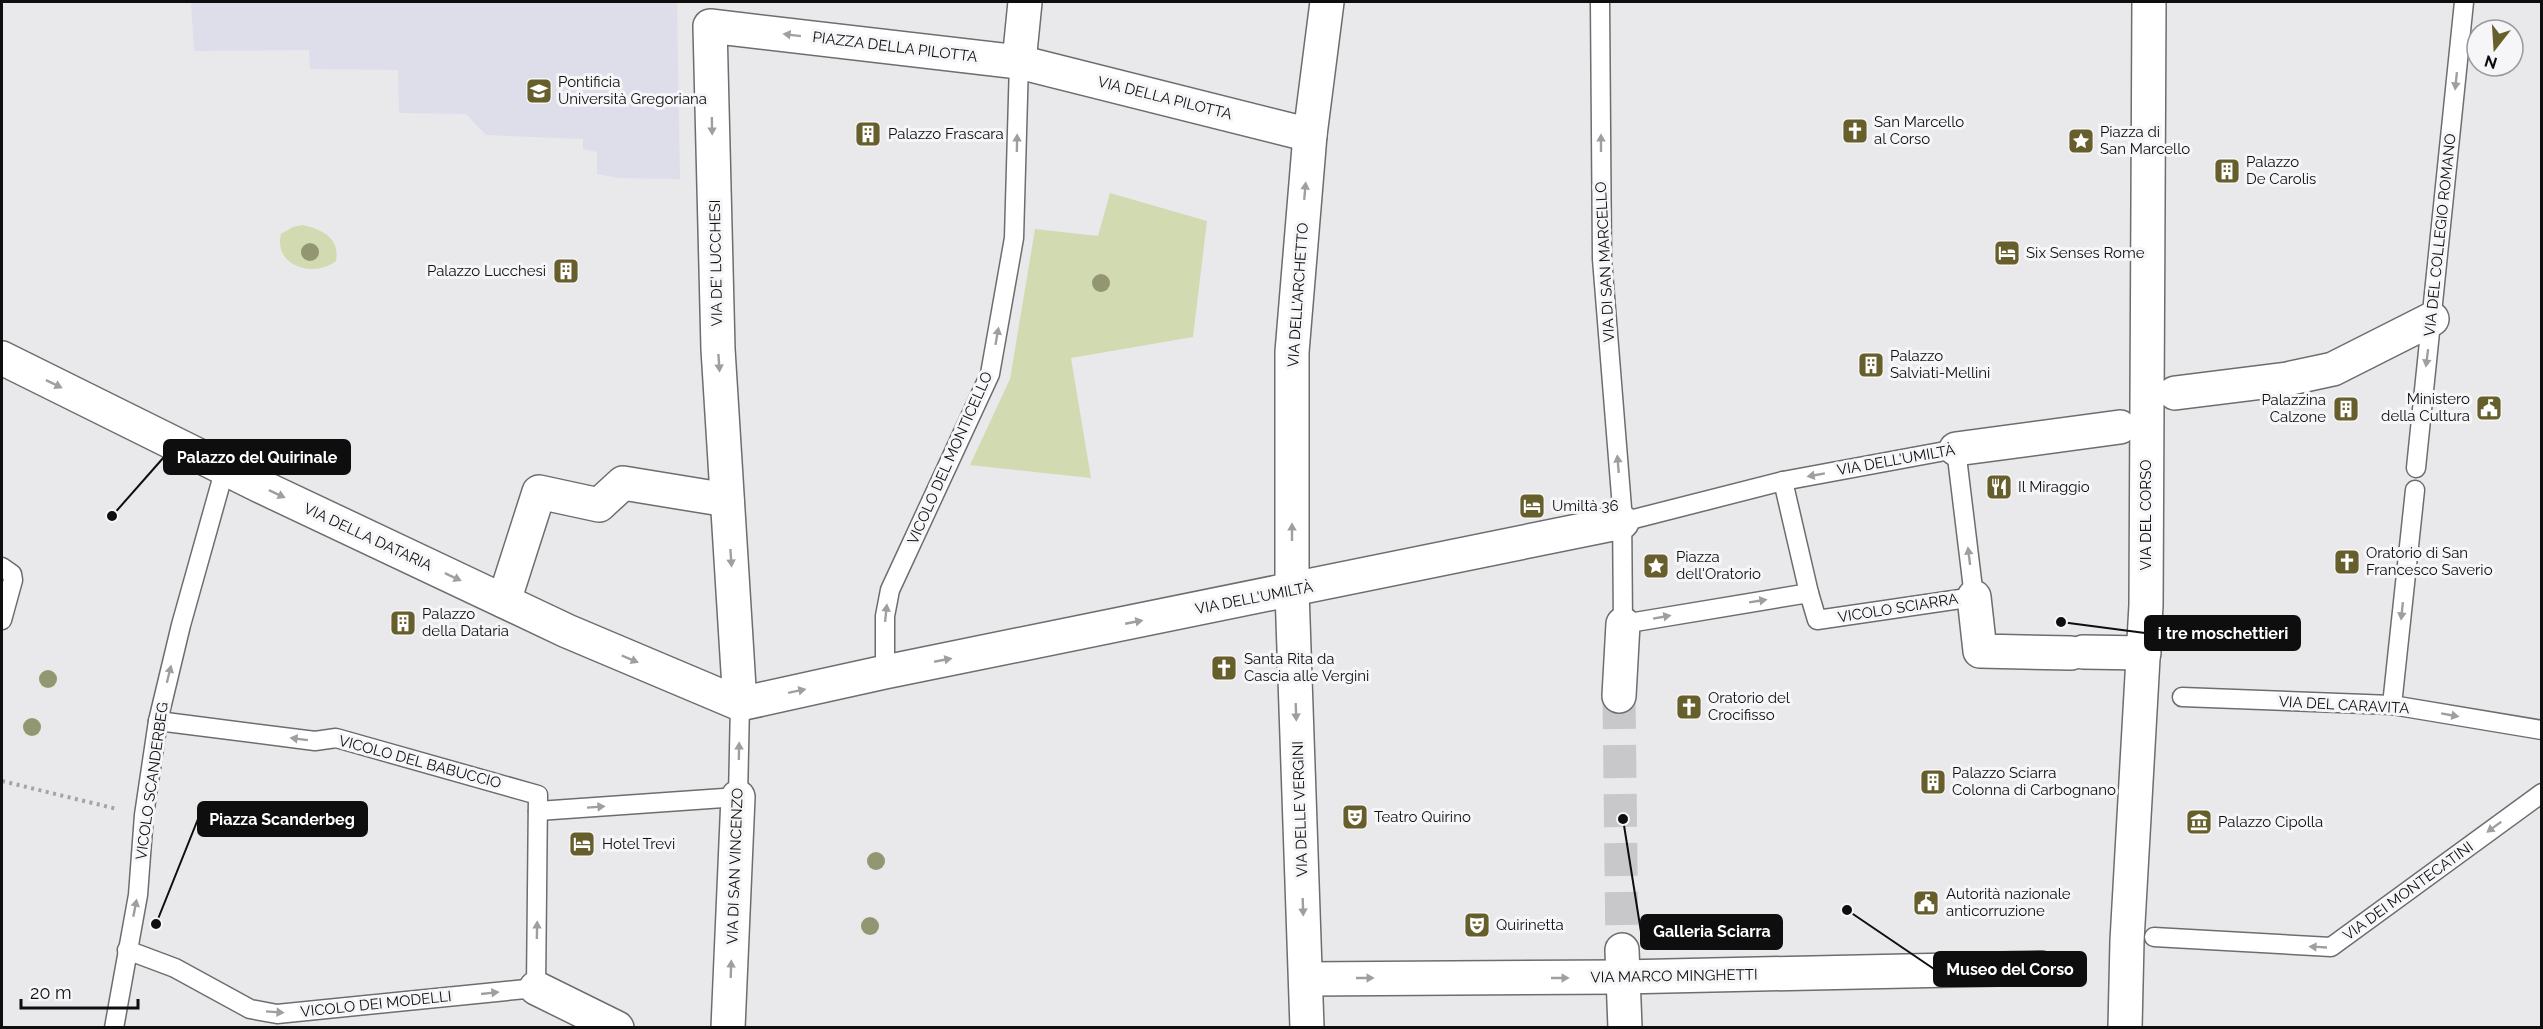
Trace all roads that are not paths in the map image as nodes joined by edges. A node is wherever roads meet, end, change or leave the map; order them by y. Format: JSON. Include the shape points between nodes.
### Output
{"nodes":[{"id":1,"x":1025,"y":2,"type":"edge"},
{"id":2,"x":1327,"y":2,"type":"edge"},
{"id":3,"x":1600,"y":2,"type":"edge"},
{"id":4,"x":2149,"y":2,"type":"edge"},
{"id":5,"x":2464,"y":2,"type":"edge"},
{"id":6,"x":710,"y":26,"type":"joint"},
{"id":7,"x":1019,"y":62,"type":"junction"},
{"id":8,"x":1310,"y":135,"type":"junction"},
{"id":9,"x":2432,"y":319,"type":"junction"},
{"id":10,"x":2,"y":358,"type":"edge"},
{"id":11,"x":2161,"y":393,"type":"junction"},
{"id":12,"x":2120,"y":427,"type":"dead end"},
{"id":13,"x":1956,"y":449,"type":"junction"},
{"id":14,"x":225,"y":468,"type":"junction"},
{"id":15,"x":2416,"y":468,"type":"dead end"},
{"id":16,"x":1783,"y":481,"type":"junction"},
{"id":17,"x":2415,"y":490,"type":"dead end"},
{"id":18,"x":727,"y":501,"type":"junction"},
{"id":19,"x":1622,"y":522,"type":"junction"},
{"id":20,"x":2,"y":567,"type":"edge"},
{"id":21,"x":1292,"y":591,"type":"junction"},
{"id":22,"x":1809,"y":593,"type":"junction"},
{"id":23,"x":1974,"y":597,"type":"junction"},
{"id":24,"x":504,"y":601,"type":"junction"},
{"id":25,"x":2,"y":620,"type":"edge"},
{"id":26,"x":1623,"y":624,"type":"junction"},
{"id":27,"x":2144,"y":653,"type":"junction"},
{"id":28,"x":885,"y":672,"type":"junction"},
{"id":29,"x":1619,"y":696,"type":"tunnel mouth"},
{"id":30,"x":2182,"y":697,"type":"dead end"},
{"id":31,"x":740,"y":704,"type":"junction"},
{"id":32,"x":2392,"y":705,"type":"junction"},
{"id":33,"x":158,"y":721,"type":"junction"},
{"id":34,"x":2541,"y":730,"type":"edge"},
{"id":35,"x":2541,"y":793,"type":"edge"},
{"id":36,"x":738,"y":798,"type":"junction"},
{"id":37,"x":538,"y":803,"type":"junction"},
{"id":38,"x":2154,"y":937,"type":"dead end"},
{"id":39,"x":127,"y":950,"type":"junction"},
{"id":40,"x":1622,"y":964,"type":"junction"},
{"id":41,"x":2041,"y":968,"type":"dead end"},
{"id":42,"x":1306,"y":979,"type":"junction"},
{"id":43,"x":536,"y":988,"type":"junction"},
{"id":44,"x":114,"y":1028,"type":"edge"},
{"id":45,"x":617,"y":1028,"type":"edge"},
{"id":46,"x":728,"y":1028,"type":"edge"},
{"id":47,"x":1307,"y":1028,"type":"edge"},
{"id":48,"x":1624,"y":1028,"type":"edge"},
{"id":49,"x":2125,"y":1028,"type":"edge"}],
"edges":[{"from":1,"to":7,"type":"street"},
{"from":2,"to":8,"type":"street","name":"VIA DELL'ARCHETTO"},
{"from":19,"to":3,"type":"lane","name":"VIA DI SAN MARCELLO","one_way":true,"via":[[1602,259]]},
{"from":4,"to":11,"type":"street","name":"VIA DEL CORSO"},
{"from":5,"to":9,"type":"lane","name":"VIA DEL COLLEGIO ROMANO","one_way":true},
{"from":7,"to":6,"type":"street","name":"PIAZZA DELLA PILOTTA","one_way":true},
{"from":6,"to":18,"type":"street","name":"VIA DE' LUCCHESI","one_way":true,"via":[[718,349]]},
{"from":7,"to":8,"type":"street","name":"VIA DELLA PILOTTA"},
{"from":28,"to":7,"type":"lane","name":"VICOLO DEL MONTICELLO","one_way":true,"via":[[885,615],[890,590],[990,374],[1014,238]]},
{"from":21,"to":8,"type":"street","name":"VIA DELL'ARCHETTO","one_way":true,"via":[[1292,352]]},
{"from":9,"to":11,"type":"street","via":[[2333,369],[2287,379]]},
{"from":9,"to":15,"type":"lane","name":"VIA DEL COLLEGIO ROMANO","one_way":true},
{"from":10,"to":14,"type":"street","name":"VIA DELLA DATARIA","one_way":true},
{"from":11,"to":27,"type":"street","name":"VIA DEL CORSO"},
{"from":12,"to":13,"type":"street","name":"VIA DELL'UMILTÀ"},
{"from":13,"to":16,"type":"lane","name":"VIA DELL'UMILTÀ","one_way":true},
{"from":23,"to":13,"type":"lane","name":"VICOLO SCIARRA","one_way":true},
{"from":14,"to":24,"type":"street","name":"VIA DELLA DATARIA","one_way":true},
{"from":33,"to":14,"type":"lane","name":"VICOLO SCANDERBEG","one_way":true},
{"from":16,"to":19,"type":"lane","name":"VIA DELL'UMILTÀ"},
{"from":16,"to":22,"type":"lane"},
{"from":17,"to":32,"type":"lane","one_way":true},
{"from":18,"to":24,"type":"street","via":[[623,483],[599,505],[539,492]]},
{"from":18,"to":31,"type":"street","name":"VIA DE' LUCCHESI","one_way":true},
{"from":19,"to":21,"type":"street","name":"VIA DELL'UMILTÀ"},
{"from":19,"to":26,"type":"lane"},
{"from":20,"to":25,"type":"lane","via":[[12,574],[13,580]]},
{"from":28,"to":21,"type":"street","name":"VIA DELL'UMILTÀ","one_way":true},
{"from":21,"to":42,"type":"street","name":"VIA DELLE VERGINI","one_way":true},
{"from":22,"to":23,"type":"lane","name":"VICOLO SCIARRA","via":[[1817,620]]},
{"from":26,"to":22,"type":"lane","one_way":true},
{"from":23,"to":27,"type":"street","name":"VICOLO SCIARRA","via":[[1980,651]]},
{"from":24,"to":31,"type":"street","name":"VIA DELLA DATARIA","one_way":true,"via":[[620,655]]},
{"from":26,"to":29,"type":"street"},
{"from":27,"to":49,"type":"street","name":"VIA DEL CORSO"},
{"from":31,"to":28,"type":"street","name":"VIA DELL'UMILTÀ","one_way":true},
{"from":30,"to":32,"type":"lane","name":"VIA DEL CARAVITA"},
{"from":36,"to":31,"type":"lane","name":"VIA DI SAN VINCENZO","one_way":true},
{"from":32,"to":34,"type":"lane","name":"VIA DEL CARAVITA","one_way":true},
{"from":37,"to":33,"type":"lane","name":"VICOLO DEL BABUCCIO","one_way":true,"via":[[336,738],[315,741]]},
{"from":39,"to":33,"type":"lane","name":"VICOLO SCANDERBEG","one_way":true,"via":[[138,895],[144,815]]},
{"from":35,"to":38,"type":"lane","name":"VIA DEI MONTECATINI","one_way":true,"via":[[2331,948]]},
{"from":37,"to":36,"type":"lane","name":"VICOLO DEL BABUCCIO","one_way":true},
{"from":46,"to":36,"type":"street","name":"VIA DI SAN VINCENZO","one_way":true},
{"from":43,"to":37,"type":"lane","one_way":true},
{"from":39,"to":43,"type":"lane","name":"VICOLO DEI MODELLI","one_way":true,"via":[[175,968],[250,1009],[277,1014]]},
{"from":39,"to":44,"type":"lane","name":"VICOLO SCANDERBEG"},
{"from":40,"to":41,"type":"street","name":"VIA MARCO MINGHETTI"},
{"from":42,"to":40,"type":"street","name":"VIA MARCO MINGHETTI","one_way":true},
{"from":40,"to":48,"type":"street"},
{"from":42,"to":47,"type":"street","name":"VIA DELLE VERGINI"},
{"from":43,"to":45,"type":"street"}]}
